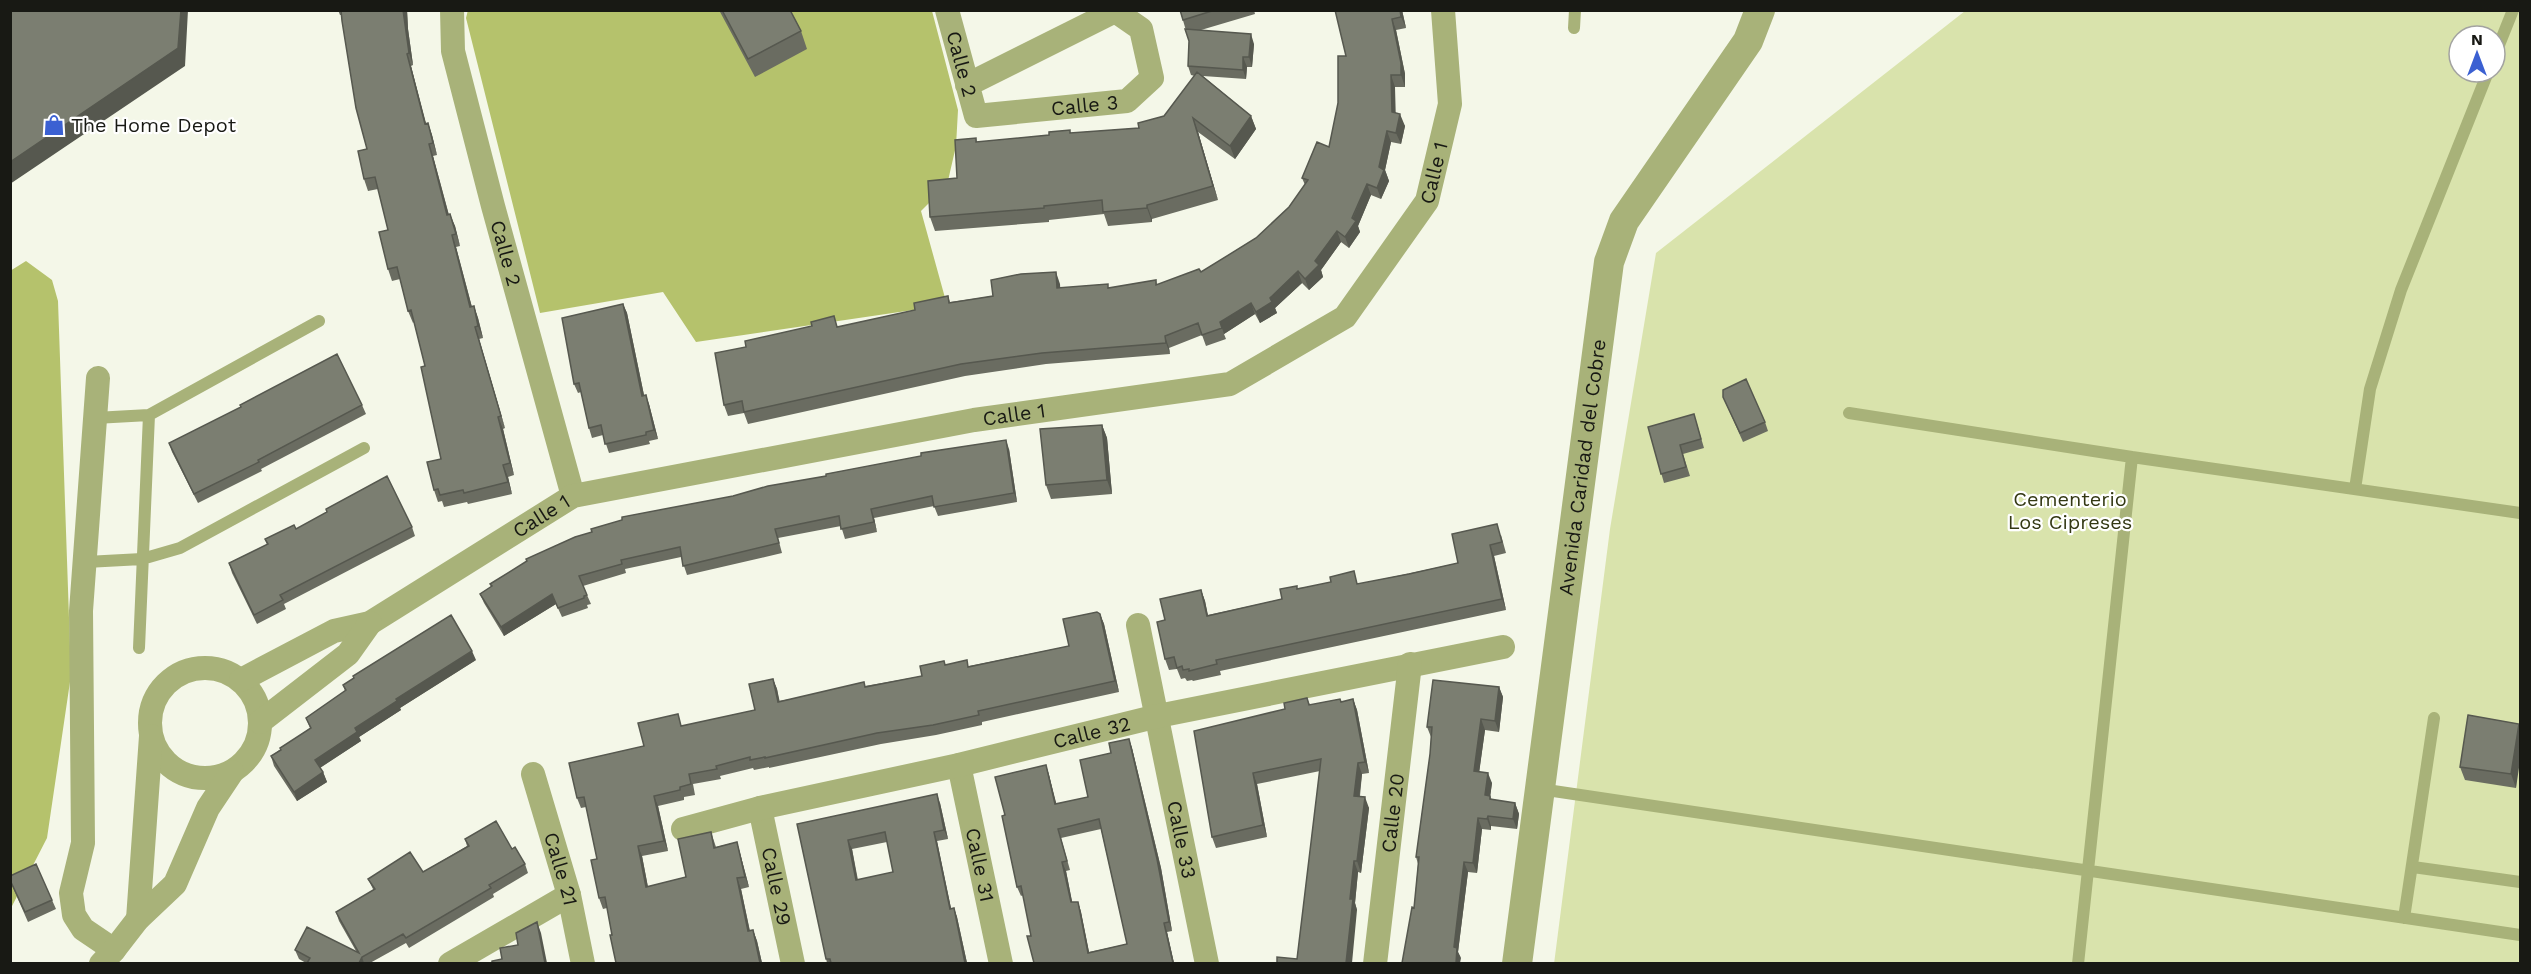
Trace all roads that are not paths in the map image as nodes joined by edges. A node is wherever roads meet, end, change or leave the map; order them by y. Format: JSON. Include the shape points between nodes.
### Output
{"nodes":[{"id":1,"x":452,"y":10,"type":"edge"},
{"id":2,"x":947,"y":10,"type":"edge"},
{"id":3,"x":1443,"y":10,"type":"edge"},
{"id":4,"x":1575,"y":10,"type":"edge"},
{"id":5,"x":1760,"y":10,"type":"edge"},
{"id":6,"x":1574,"y":28,"type":"dead end"},
{"id":7,"x":2483,"y":84,"type":"edge"},
{"id":8,"x":966,"y":85,"type":"junction"},
{"id":9,"x":976,"y":116,"type":"joint"},
{"id":10,"x":319,"y":321,"type":"dead end"},
{"id":11,"x":98,"y":378,"type":"dead end"},
{"id":12,"x":1849,"y":413,"type":"dead end"},
{"id":13,"x":149,"y":415,"type":"junction"},
{"id":14,"x":95,"y":418,"type":"junction"},
{"id":15,"x":364,"y":448,"type":"dead end"},
{"id":16,"x":2132,"y":457,"type":"junction"},
{"id":17,"x":2355,"y":489,"type":"junction"},
{"id":18,"x":573,"y":496,"type":"junction"},
{"id":19,"x":2520,"y":513,"type":"edge"},
{"id":20,"x":142,"y":559,"type":"junction"},
{"id":21,"x":86,"y":562,"type":"junction"},
{"id":22,"x":370,"y":623,"type":"junction"},
{"id":23,"x":1138,"y":625,"type":"dead end"},
{"id":24,"x":1503,"y":647,"type":"dead end"},
{"id":25,"x":139,"y":648,"type":"dead end"},
{"id":26,"x":1410,"y":664,"type":"junction"},
{"id":27,"x":241,"y":680,"type":"junction"},
{"id":28,"x":1158,"y":716,"type":"junction"},
{"id":29,"x":2434,"y":717,"type":"dead end"},
{"id":30,"x":260,"y":722,"type":"junction"},
{"id":31,"x":151,"y":734,"type":"junction"},
{"id":32,"x":959,"y":765,"type":"junction"},
{"id":33,"x":232,"y":772,"type":"junction"},
{"id":34,"x":533,"y":774,"type":"dead end"},
{"id":35,"x":1540,"y":789,"type":"junction"},
{"id":36,"x":760,"y":808,"type":"junction"},
{"id":37,"x":683,"y":829,"type":"dead end"},
{"id":38,"x":2413,"y":867,"type":"junction"},
{"id":39,"x":2087,"y":870,"type":"junction"},
{"id":40,"x":2520,"y":882,"type":"edge"},
{"id":41,"x":569,"y":895,"type":"junction"},
{"id":42,"x":2404,"y":918,"type":"junction"},
{"id":43,"x":138,"y":919,"type":"junction"},
{"id":44,"x":2520,"y":935,"type":"edge"},
{"id":45,"x":107,"y":957,"type":"edge"},
{"id":46,"x":450,"y":963,"type":"edge"},
{"id":47,"x":583,"y":963,"type":"edge"},
{"id":48,"x":793,"y":963,"type":"edge"},
{"id":49,"x":1001,"y":963,"type":"edge"},
{"id":50,"x":1207,"y":963,"type":"edge"},
{"id":51,"x":1375,"y":963,"type":"edge"},
{"id":52,"x":1517,"y":963,"type":"edge"},
{"id":53,"x":2078,"y":963,"type":"edge"}],
"edges":[{"from":1,"to":18,"type":"street","name":"Calle 2","via":[[453,51]]},
{"from":2,"to":8,"type":"street","name":"Calle 2"},
{"from":3,"to":18,"type":"street","name":"Calle 1","via":[[1450,104],[1427,201],[1345,317],[1230,384],[974,420]]},
{"from":4,"to":6,"type":"lane"},
{"from":5,"to":35,"type":"street","name":"Avenida Caridad del Cobre","via":[[1748,41],[1624,221],[1609,262]]},
{"from":7,"to":17,"type":"lane","via":[[2401,290],[2373,378]]},
{"from":8,"to":9,"type":"street","name":"Calle 2"},
{"from":8,"to":9,"type":"street","name":"Calle 3","via":[[1115,10],[1140,29],[1152,78],[1127,101]]},
{"from":10,"to":13,"type":"lane"},
{"from":11,"to":14,"type":"street"},
{"from":12,"to":16,"type":"lane"},
{"from":13,"to":14,"type":"lane"},
{"from":13,"to":20,"type":"lane"},
{"from":14,"to":21,"type":"street"},
{"from":15,"to":20,"type":"lane","via":[[180,548]]},
{"from":16,"to":17,"type":"lane"},
{"from":16,"to":39,"type":"lane"},
{"from":17,"to":19,"type":"lane"},
{"from":18,"to":22,"type":"street","name":"Calle 1"},
{"from":20,"to":21,"type":"lane"},
{"from":20,"to":25,"type":"lane"},
{"from":21,"to":45,"type":"street","via":[[81,611],[83,843],[71,893],[74,915]]},
{"from":22,"to":27,"type":"street","name":"Calle 1","via":[[334,631]]},
{"from":22,"to":30,"type":"street","name":"Calle 1","via":[[348,654]]},
{"from":23,"to":28,"type":"street","name":"Calle 33"},
{"from":24,"to":26,"type":"street","name":"Calle 32"},
{"from":26,"to":28,"type":"street","name":"Calle 32"},
{"from":26,"to":51,"type":"street","name":"Calle 20"},
{"from":27,"to":30,"type":"street","via":[[255,697]]},
{"from":27,"to":31,"type":"street","via":[[220,670],[198,668],[177,676],[160,691],[152,711]]},
{"from":28,"to":32,"type":"street","name":"Calle 32"},
{"from":28,"to":50,"type":"street","name":"Calle 33"},
{"from":29,"to":38,"type":"lane"},
{"from":30,"to":33,"type":"street","via":[[259,739],[249,758]]},
{"from":31,"to":33,"type":"street","via":[[160,754],[176,770],[194,777],[213,778]]},
{"from":31,"to":43,"type":"street"},
{"from":32,"to":36,"type":"street","name":"Calle 32"},
{"from":32,"to":49,"type":"street","name":"Calle 31"},
{"from":33,"to":43,"type":"street","via":[[208,808],[175,884]]},
{"from":34,"to":41,"type":"street","name":"Calle 21"},
{"from":35,"to":39,"type":"lane"},
{"from":35,"to":52,"type":"street","name":"Avenida Caridad del Cobre"},
{"from":36,"to":37,"type":"street","name":"Calle 32"},
{"from":36,"to":48,"type":"street","name":"Calle 29"},
{"from":38,"to":40,"type":"lane"},
{"from":38,"to":42,"type":"lane"},
{"from":39,"to":42,"type":"lane"},
{"from":39,"to":53,"type":"lane"},
{"from":41,"to":46,"type":"street"},
{"from":41,"to":47,"type":"street","name":"Calle 21"},
{"from":42,"to":44,"type":"lane"},
{"from":43,"to":45,"type":"street"}]}
